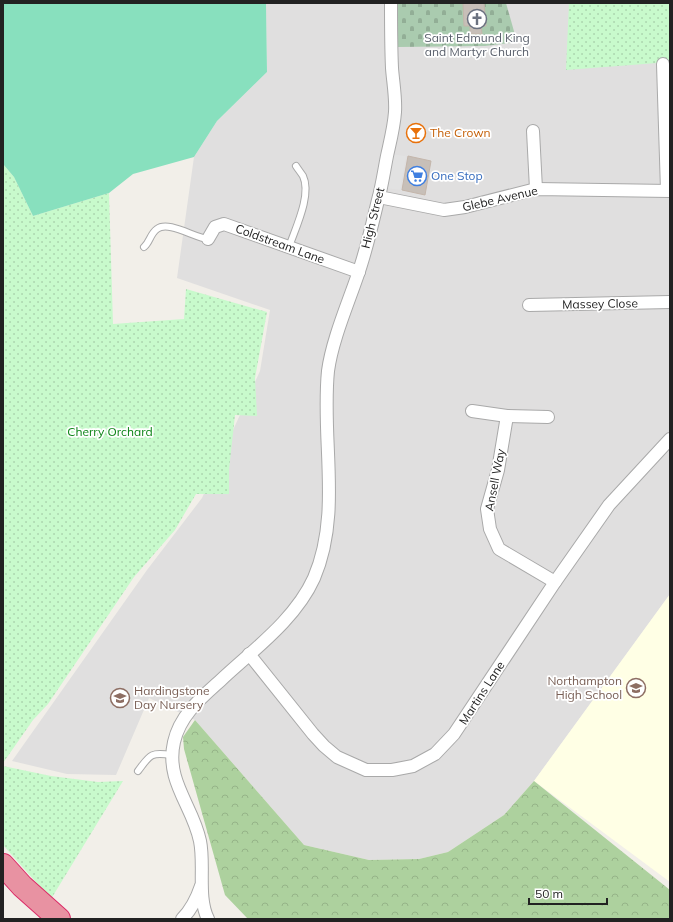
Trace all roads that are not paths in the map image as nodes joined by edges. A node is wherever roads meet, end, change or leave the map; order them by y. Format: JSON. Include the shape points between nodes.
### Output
{"nodes":[{"id":1,"x":391,"y":3,"type":"edge"},
{"id":2,"x":664,"y":64,"type":"dead end"},
{"id":3,"x":668,"y":113,"type":"edge"},
{"id":4,"x":533,"y":131,"type":"dead end"},
{"id":5,"x":296,"y":166,"type":"dead end"},
{"id":6,"x":536,"y":189,"type":"junction"},
{"id":7,"x":668,"y":191,"type":"edge"},
{"id":8,"x":379,"y":198,"type":"junction"},
{"id":9,"x":208,"y":240,"type":"joint"},
{"id":10,"x":144,"y":247,"type":"dead end"},
{"id":11,"x":289,"y":247,"type":"junction"},
{"id":12,"x":359,"y":272,"type":"junction"},
{"id":13,"x":670,"y":302,"type":"edge"},
{"id":14,"x":529,"y":305,"type":"dead end"},
{"id":15,"x":472,"y":411,"type":"dead end"},
{"id":16,"x":507,"y":416,"type":"junction"},
{"id":17,"x":548,"y":417,"type":"dead end"},
{"id":18,"x":670,"y":439,"type":"edge"},
{"id":19,"x":555,"y":582,"type":"junction"},
{"id":20,"x":249,"y":654,"type":"junction"},
{"id":21,"x":171,"y":755,"type":"junction"},
{"id":22,"x":138,"y":771,"type":"dead end"},
{"id":23,"x":3,"y":865,"type":"edge"},
{"id":24,"x":202,"y":880,"type":"junction"},
{"id":25,"x":59,"y":919,"type":"edge"},
{"id":26,"x":182,"y":919,"type":"edge"},
{"id":27,"x":208,"y":919,"type":"edge"}],
"edges":[{"from":1,"to":8,"type":"street","name":"High Street","via":[[395,110]]},
{"from":2,"to":3,"type":"street"},
{"from":3,"to":7,"type":"street"},
{"from":4,"to":6,"type":"street"},
{"from":5,"to":11,"type":"lane","via":[[304,177],[305,190],[303,206]]},
{"from":6,"to":7,"type":"street","name":"Glebe Avenue"},
{"from":6,"to":8,"type":"street","name":"Glebe Avenue","via":[[444,210]]},
{"from":8,"to":12,"type":"street","name":"High Street"},
{"from":9,"to":10,"type":"lane","via":[[183,230],[164,227],[153,232]]},
{"from":9,"to":11,"type":"street","name":"Coldstream Lane","via":[[214,227],[224,224]]},
{"from":11,"to":12,"type":"street","name":"Coldstream Lane"},
{"from":12,"to":20,"type":"street","name":"High Street","via":[[328,370],[328,519],[320,562],[301,600],[283,622]]},
{"from":13,"to":14,"type":"street","name":"Massey Close"},
{"from":15,"to":16,"type":"street"},
{"from":16,"to":17,"type":"street"},
{"from":16,"to":19,"type":"street","name":"Ansell Way","via":[[498,470],[487,509],[490,529],[499,549]]},
{"from":18,"to":19,"type":"street","name":"Martins Lane","via":[[609,505]]},
{"from":19,"to":20,"type":"street","name":"Martins Lane","via":[[454,734],[436,754],[413,766],[392,770],[366,770],[337,757],[313,734]]},
{"from":20,"to":21,"type":"street","name":"High Street","via":[[190,709],[177,731]]},
{"from":21,"to":22,"type":"lane","via":[[159,753],[149,756]]},
{"from":21,"to":24,"type":"street","via":[[175,780],[200,839]]},
{"from":23,"to":25,"type":"highway"},
{"from":24,"to":26,"type":"street","via":[[197,897]]},
{"from":24,"to":27,"type":"street","via":[[204,911]]}]}
